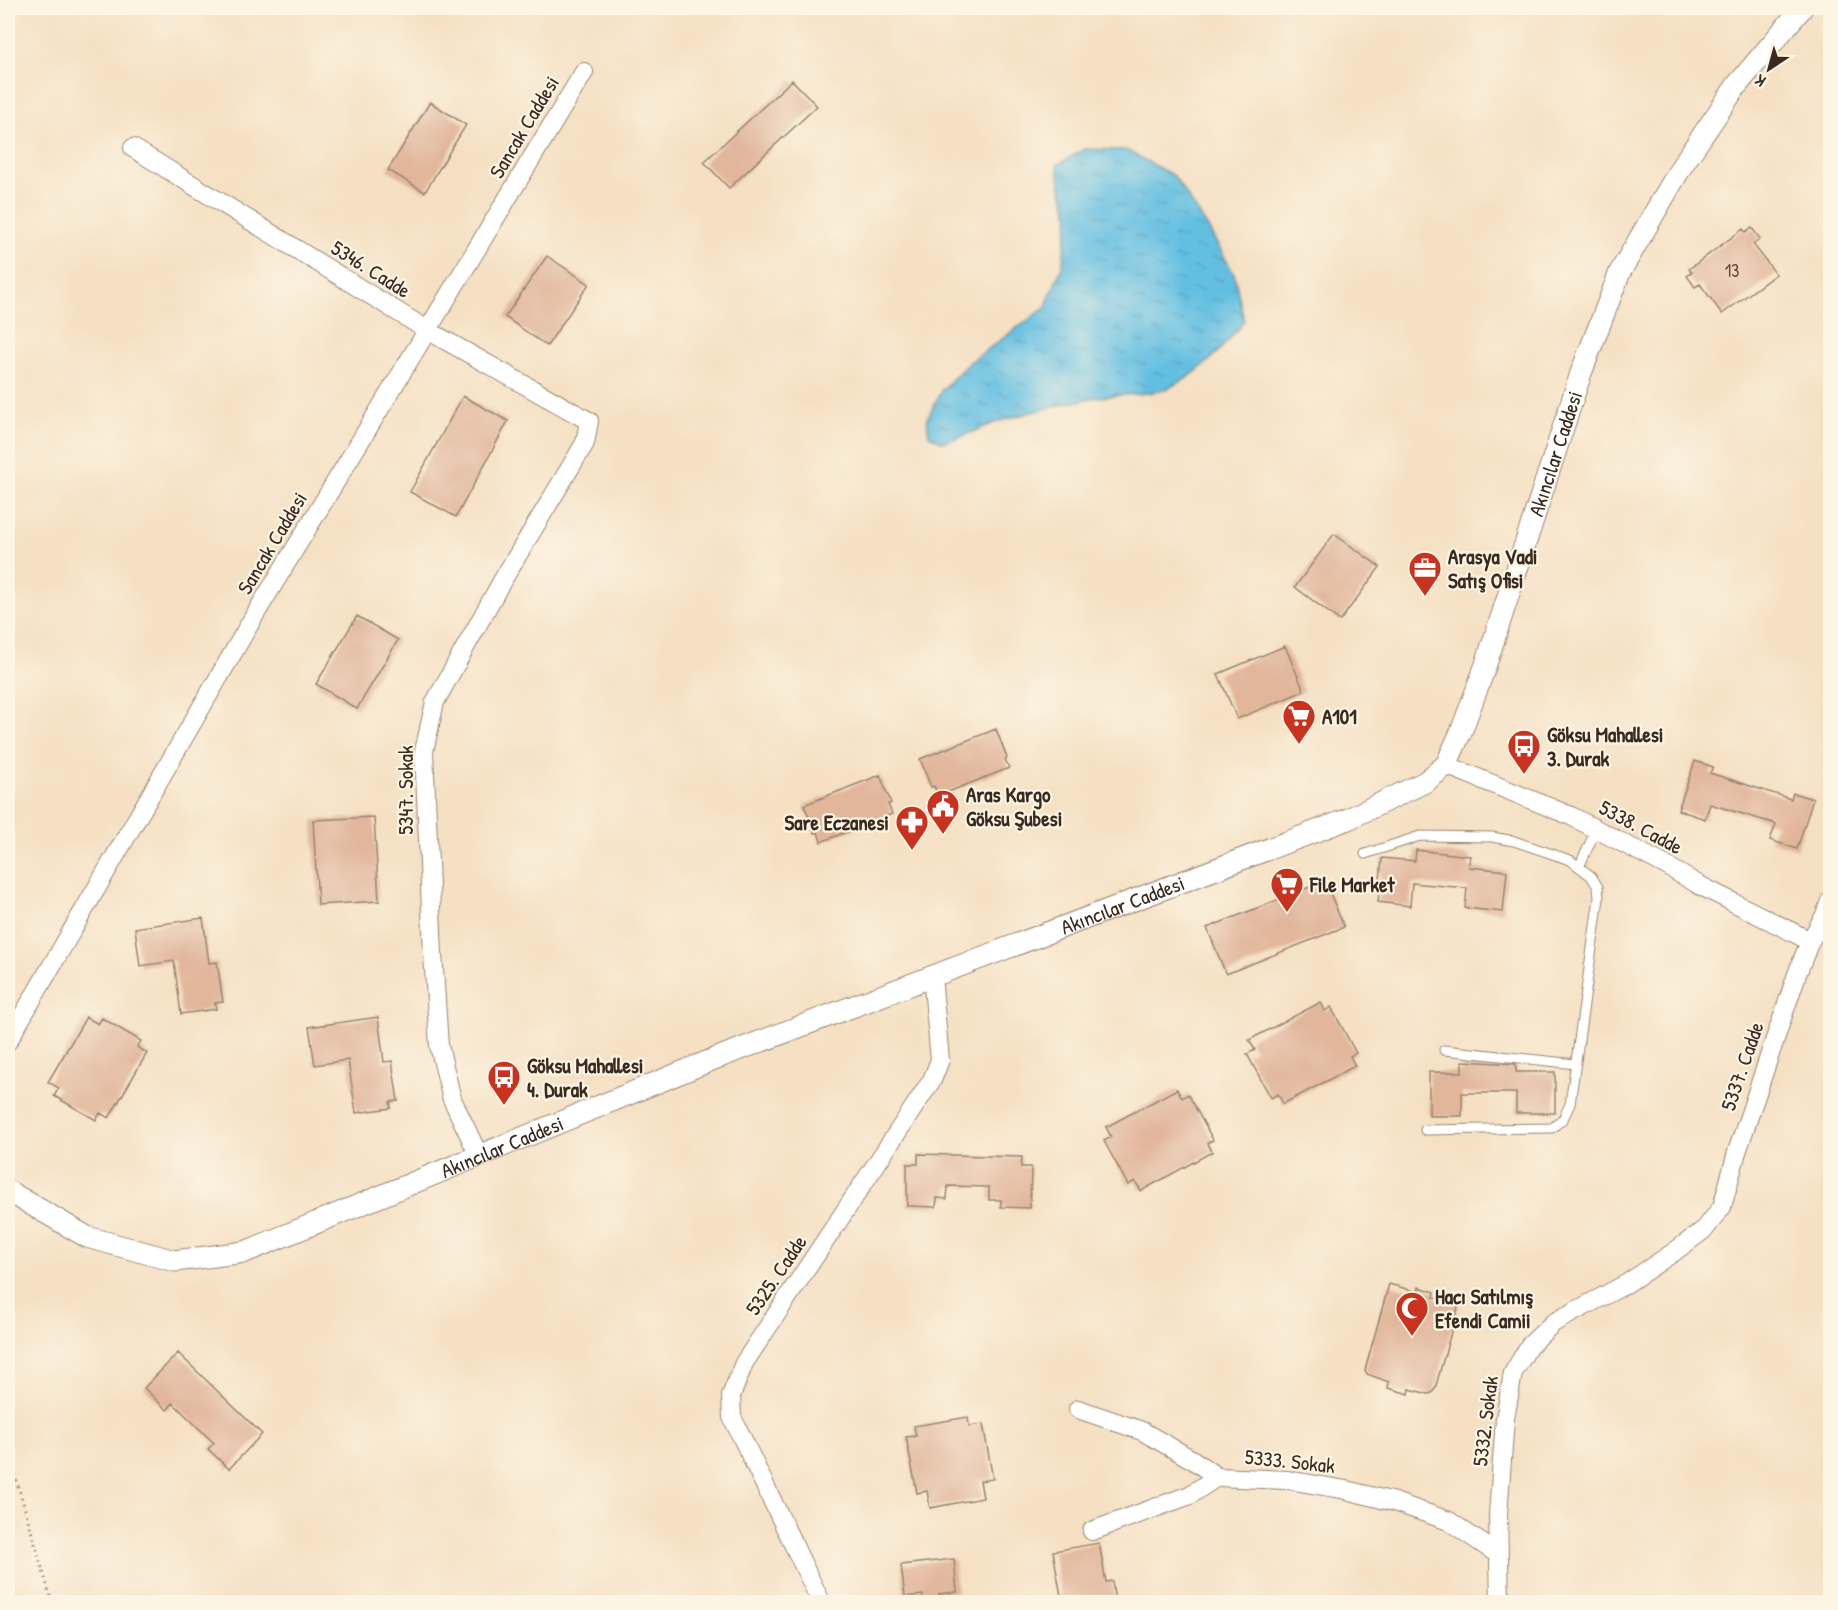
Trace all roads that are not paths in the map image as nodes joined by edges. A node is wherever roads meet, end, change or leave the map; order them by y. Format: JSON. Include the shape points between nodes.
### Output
{"nodes":[{"id":1,"x":1802,"y":8,"type":"edge"},
{"id":2,"x":584,"y":72,"type":"dead end"},
{"id":3,"x":133,"y":148,"type":"dead end"},
{"id":4,"x":427,"y":330,"type":"junction"},
{"id":5,"x":589,"y":421,"type":"joint"},
{"id":6,"x":1446,"y":765,"type":"junction"},
{"id":7,"x":1596,"y":830,"type":"junction"},
{"id":8,"x":1365,"y":854,"type":"dead end"},
{"id":9,"x":1579,"y":867,"type":"junction"},
{"id":10,"x":1830,"y":901,"type":"edge"},
{"id":11,"x":1810,"y":941,"type":"junction"},
{"id":12,"x":932,"y":976,"type":"junction"},
{"id":13,"x":8,"y":1041,"type":"edge"},
{"id":14,"x":1444,"y":1050,"type":"dead end"},
{"id":15,"x":1576,"y":1064,"type":"junction"},
{"id":16,"x":1425,"y":1130,"type":"dead end"},
{"id":17,"x":479,"y":1156,"type":"junction"},
{"id":18,"x":8,"y":1191,"type":"edge"},
{"id":19,"x":1722,"y":1207,"type":"joint"},
{"id":20,"x":1078,"y":1409,"type":"dead end"},
{"id":21,"x":1217,"y":1477,"type":"junction"},
{"id":22,"x":1092,"y":1531,"type":"dead end"},
{"id":23,"x":1499,"y":1555,"type":"junction"},
{"id":24,"x":821,"y":1602,"type":"edge"},
{"id":25,"x":1500,"y":1602,"type":"edge"}],
"edges":[{"from":1,"to":6,"type":"street","name":"Akıncılar Caddesi","via":[[1737,85],[1683,164],[1620,272],[1581,373],[1484,670]]},
{"from":2,"to":4,"type":"street","name":"Sancak Caddesi"},
{"from":3,"to":4,"type":"street","name":"5346. Cadde"},
{"from":4,"to":5,"type":"street","name":"5346. Cadde"},
{"from":4,"to":13,"type":"street","name":"Sancak Caddesi","via":[[256,613]]},
{"from":5,"to":17,"type":"street","name":"5347. Sokak","via":[[585,443],[435,702],[424,751],[439,1046],[452,1099]]},
{"from":6,"to":7,"type":"street","name":"5338. Cadde"},
{"from":6,"to":12,"type":"street","name":"Akıncılar Caddesi","via":[[1425,782],[1348,819]]},
{"from":7,"to":9,"type":"lane"},
{"from":7,"to":11,"type":"street","name":"5338. Cadde"},
{"from":8,"to":9,"type":"lane","via":[[1420,837],[1492,837],[1559,856]]},
{"from":9,"to":15,"type":"lane","via":[[1591,876],[1599,898]]},
{"from":10,"to":11,"type":"street","name":"5337. Cadde"},
{"from":11,"to":19,"type":"street","name":"5337. Cadde","via":[[1737,1152]]},
{"from":12,"to":17,"type":"street","name":"Akıncılar Caddesi","via":[[709,1061]]},
{"from":12,"to":24,"type":"street","name":"5325. Cadde","via":[[940,1060],[932,1080],[744,1364],[731,1396],[732,1417]]},
{"from":14,"to":15,"type":"lane"},
{"from":15,"to":16,"type":"lane","via":[[1570,1104],[1563,1119],[1552,1128]]},
{"from":17,"to":18,"type":"street","name":"Akıncılar Caddesi","via":[[245,1252],[175,1261],[87,1237]]},
{"from":19,"to":23,"type":"street","name":"5332. Sokak","via":[[1705,1228],[1674,1252],[1626,1284],[1552,1323],[1529,1346],[1513,1372],[1505,1419]]},
{"from":20,"to":21,"type":"street","name":"5333. Sokak","via":[[1142,1431]]},
{"from":21,"to":22,"type":"street","via":[[1190,1495]]},
{"from":21,"to":23,"type":"street","name":"5333. Sokak","via":[[1288,1480],[1394,1502],[1449,1521]]},
{"from":23,"to":25,"type":"street","name":"5332. Sokak"}]}
